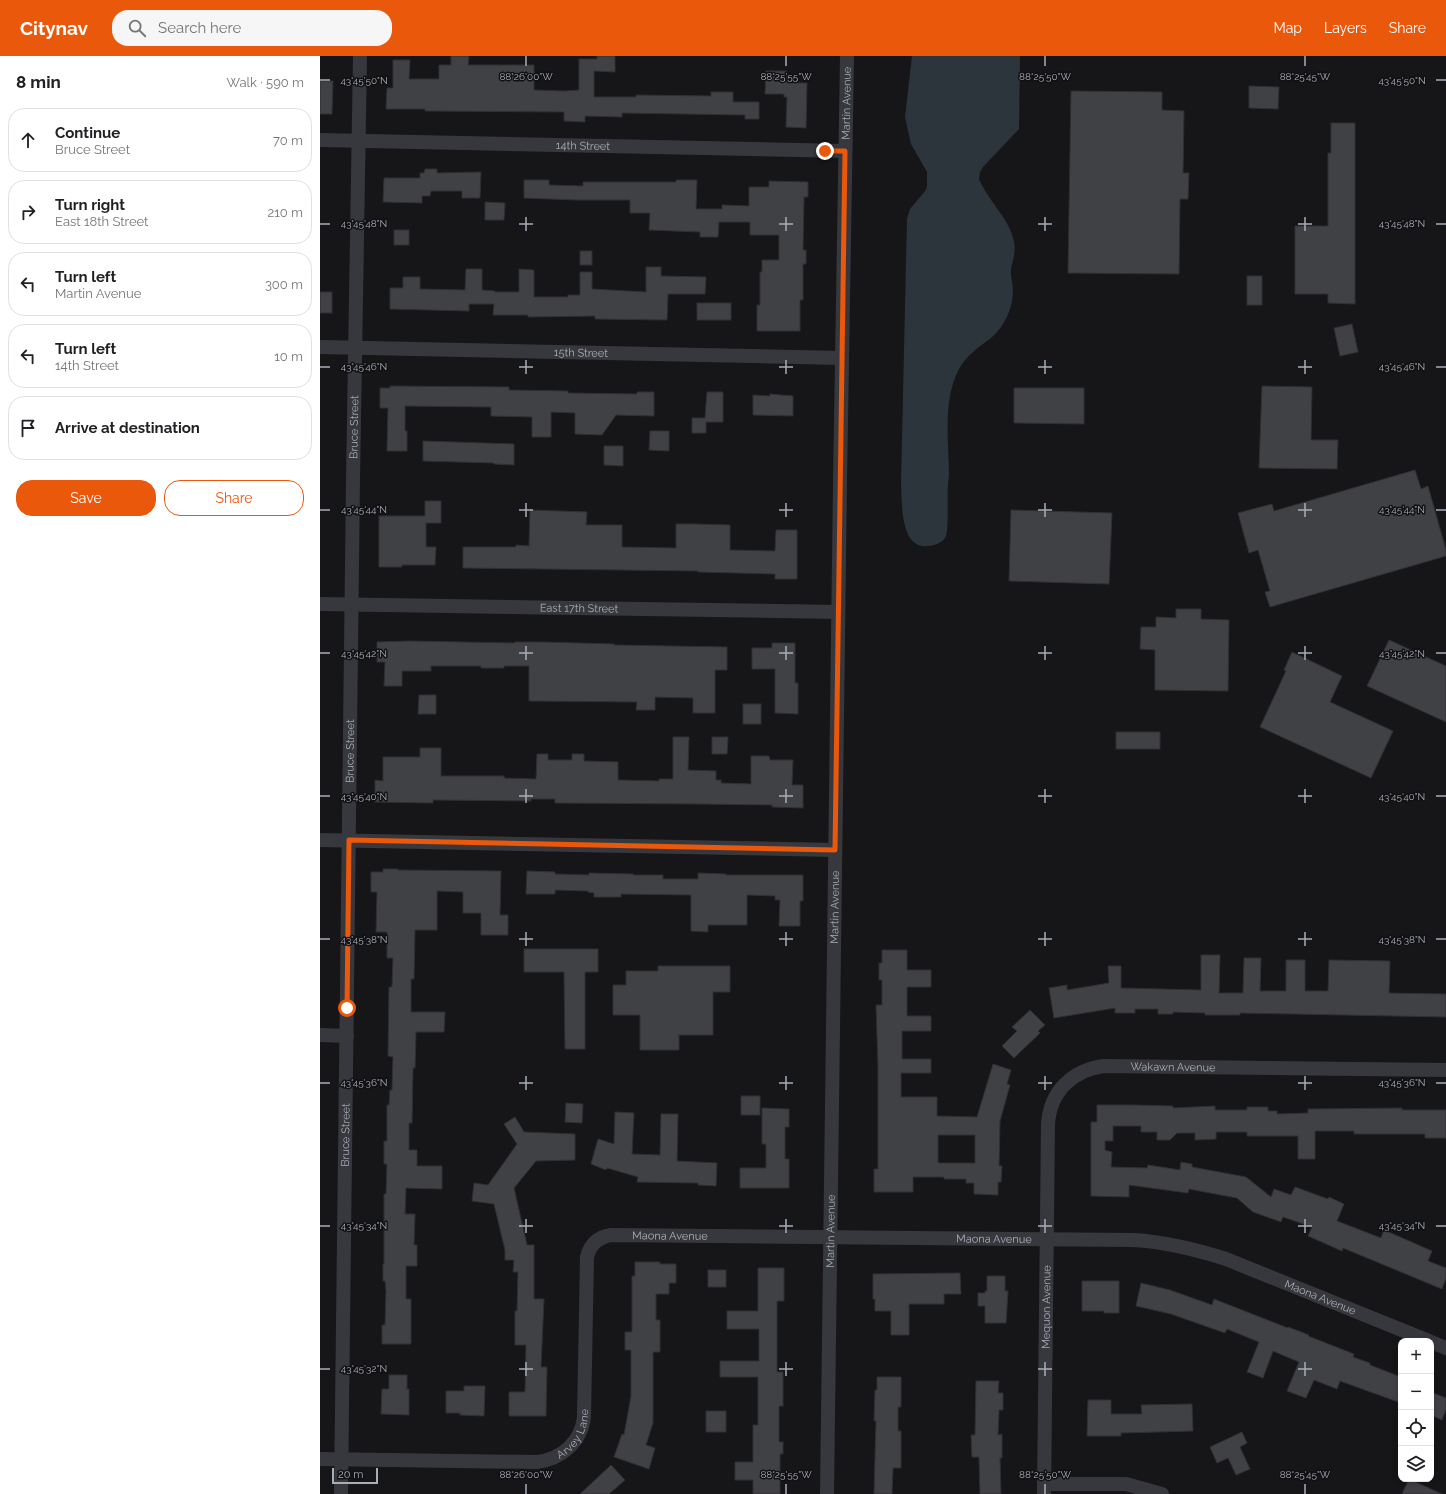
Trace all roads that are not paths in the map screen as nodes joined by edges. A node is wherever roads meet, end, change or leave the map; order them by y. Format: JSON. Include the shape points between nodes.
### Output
{"nodes":[{"id":1,"x":360,"y":56,"type":"edge"},
{"id":2,"x":847,"y":56,"type":"edge"},
{"id":3,"x":320,"y":140,"type":"edge"},
{"id":4,"x":359,"y":140,"type":"junction"},
{"id":5,"x":845,"y":151,"type":"junction"},
{"id":6,"x":320,"y":347,"type":"edge"},
{"id":7,"x":356,"y":347,"type":"junction"},
{"id":8,"x":842,"y":358,"type":"junction"},
{"id":9,"x":320,"y":604,"type":"edge"},
{"id":10,"x":352,"y":605,"type":"junction"},
{"id":11,"x":838,"y":612,"type":"junction"},
{"id":12,"x":320,"y":840,"type":"edge"},
{"id":13,"x":349,"y":840,"type":"junction"},
{"id":14,"x":835,"y":850,"type":"junction"},
{"id":15,"x":320,"y":1035,"type":"edge"},
{"id":16,"x":347,"y":1036,"type":"junction"},
{"id":17,"x":1446,"y":1070,"type":"edge"},
{"id":18,"x":831,"y":1237,"type":"junction"},
{"id":19,"x":1047,"y":1239,"type":"junction"},
{"id":20,"x":586,"y":1267,"type":"joint"},
{"id":21,"x":1423,"y":1338,"type":"edge"},
{"id":22,"x":1434,"y":1343,"type":"edge"},
{"id":23,"x":1446,"y":1348,"type":"edge"},
{"id":24,"x":320,"y":1459,"type":"edge"},
{"id":25,"x":342,"y":1459,"type":"junction"},
{"id":26,"x":1044,"y":1489,"type":"edge"},
{"id":27,"x":341,"y":1494,"type":"edge"},
{"id":28,"x":828,"y":1494,"type":"edge"},
{"id":29,"x":1162,"y":1494,"type":"edge"}],
"edges":[{"from":1,"to":4,"type":"street","name":"Bruce Street"},
{"from":2,"to":5,"type":"street","name":"Martin Avenue"},
{"from":3,"to":4,"type":"street","name":"14th Street"},
{"from":4,"to":5,"type":"street","name":"14th Street"},
{"from":4,"to":7,"type":"street","name":"Bruce Street"},
{"from":5,"to":8,"type":"street","name":"Martin Avenue"},
{"from":6,"to":7,"type":"street","name":"15th Street"},
{"from":7,"to":8,"type":"street","name":"15th Street"},
{"from":7,"to":10,"type":"street","name":"Bruce Street"},
{"from":8,"to":11,"type":"street","name":"Martin Avenue"},
{"from":9,"to":10,"type":"street","name":"East 17th Street"},
{"from":10,"to":11,"type":"street","name":"East 17th Street"},
{"from":10,"to":13,"type":"street","name":"Bruce Street"},
{"from":11,"to":14,"type":"street","name":"Martin Avenue"},
{"from":12,"to":13,"type":"street"},
{"from":13,"to":14,"type":"street"},
{"from":13,"to":16,"type":"street","name":"Bruce Street"},
{"from":14,"to":18,"type":"street","name":"Martin Avenue"},
{"from":15,"to":16,"type":"street"},
{"from":16,"to":25,"type":"street","name":"Bruce Street"},
{"from":17,"to":19,"type":"street","name":"Wakawn Avenue","via":[[1104,1066],[1091,1068],[1061,1088],[1050,1110]]},
{"from":18,"to":19,"type":"street","name":"Maona Avenue"},
{"from":18,"to":20,"type":"street","name":"Maona Avenue","via":[[611,1235],[600,1239],[591,1247]]},
{"from":18,"to":28,"type":"street","name":"Martin Avenue"},
{"from":19,"to":21,"type":"street","name":"Maona Avenue","via":[[1143,1241],[1197,1250],[1226,1259]]},
{"from":19,"to":26,"type":"street","name":"Mequon Avenue"},
{"from":20,"to":25,"type":"street","name":"Arvey Lane","via":[[584,1417],[580,1434],[566,1450],[552,1459],[538,1462]]},
{"from":22,"to":23,"type":"street","name":"Maona Avenue"},
{"from":24,"to":25,"type":"street","name":"Arvey Lane"},
{"from":25,"to":27,"type":"street","name":"Bruce Street"},
{"from":26,"to":29,"type":"street","via":[[1126,1484]]}]}
